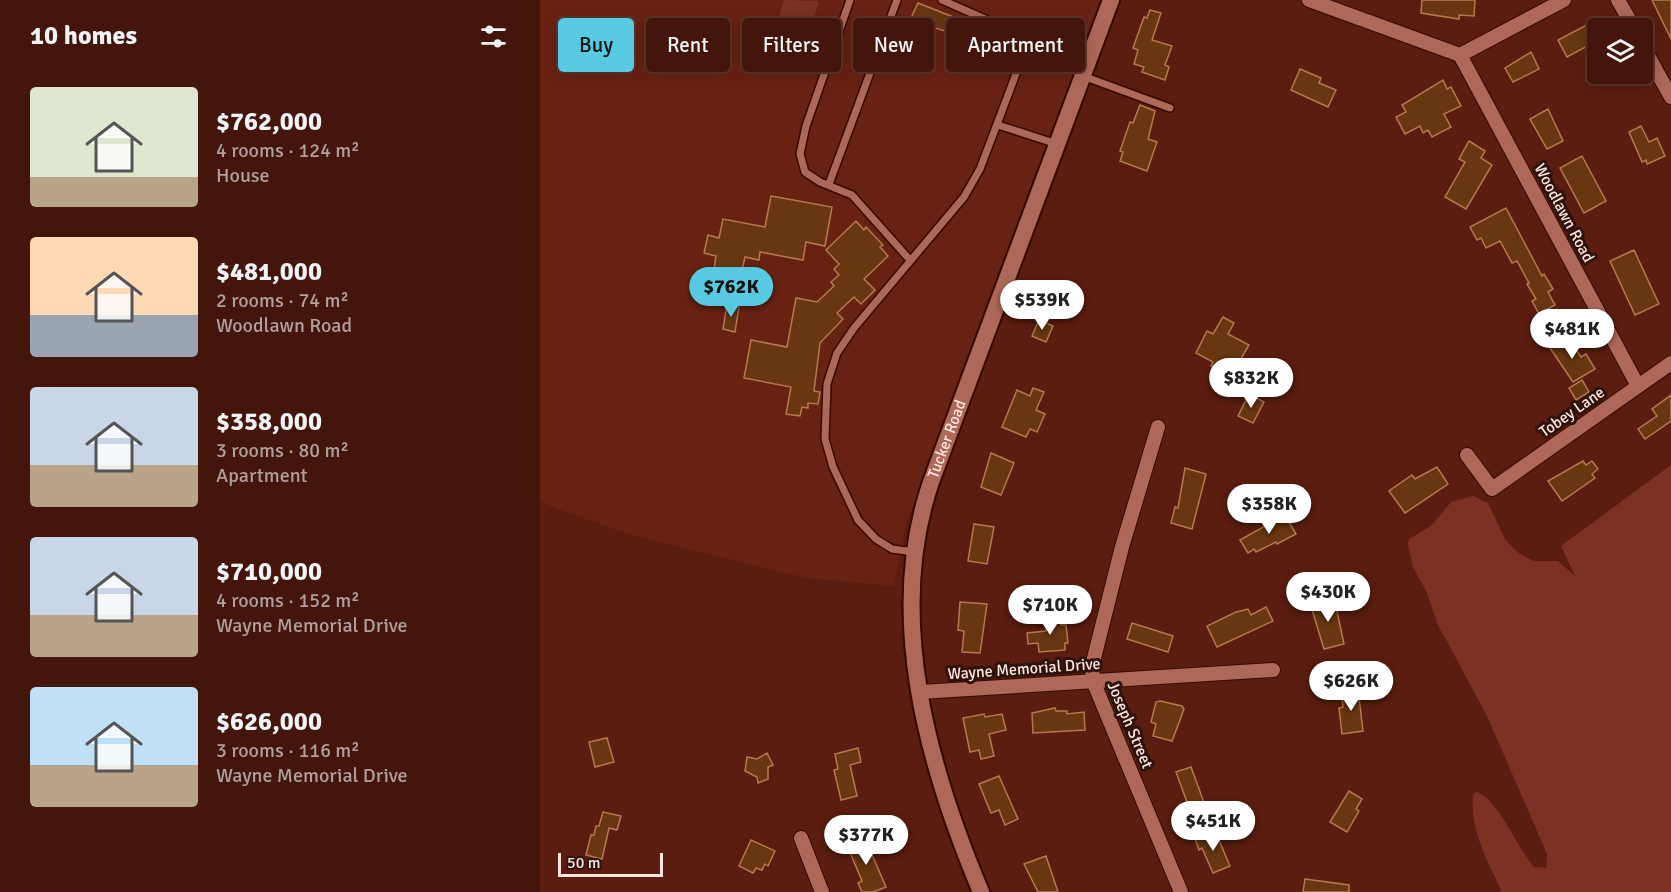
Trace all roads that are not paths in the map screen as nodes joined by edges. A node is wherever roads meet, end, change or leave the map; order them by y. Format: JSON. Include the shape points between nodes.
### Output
{"nodes":[{"id":1,"x":850,"y":0,"type":"edge"},
{"id":2,"x":897,"y":0,"type":"edge"},
{"id":3,"x":942,"y":0,"type":"edge"},
{"id":4,"x":1112,"y":0,"type":"edge"},
{"id":5,"x":1309,"y":0,"type":"edge"},
{"id":6,"x":1564,"y":0,"type":"edge"},
{"id":7,"x":1618,"y":0,"type":"edge"},
{"id":8,"x":1628,"y":18,"type":"edge"},
{"id":9,"x":1460,"y":56,"type":"junction"},
{"id":10,"x":1653,"y":65,"type":"edge"},
{"id":11,"x":1083,"y":76,"type":"junction"},
{"id":12,"x":1671,"y":97,"type":"edge"},
{"id":13,"x":1170,"y":108,"type":"dead end"},
{"id":14,"x":998,"y":125,"type":"junction"},
{"id":15,"x":1057,"y":144,"type":"junction"},
{"id":16,"x":829,"y":184,"type":"junction"},
{"id":17,"x":910,"y":260,"type":"junction"},
{"id":18,"x":1671,"y":363,"type":"edge"},
{"id":19,"x":1638,"y":386,"type":"junction"},
{"id":20,"x":1158,"y":427,"type":"dead end"},
{"id":21,"x":1467,"y":454,"type":"dead end"},
{"id":22,"x":914,"y":552,"type":"junction"},
{"id":23,"x":1273,"y":670,"type":"dead end"},
{"id":24,"x":1094,"y":681,"type":"junction"},
{"id":25,"x":921,"y":693,"type":"junction"},
{"id":26,"x":801,"y":838,"type":"dead end"},
{"id":27,"x":822,"y":892,"type":"edge"},
{"id":28,"x":981,"y":892,"type":"edge"},
{"id":29,"x":1180,"y":892,"type":"edge"}],
"edges":[{"from":1,"to":16,"type":"lane","via":[[800,154],[805,172]]},
{"from":2,"to":16,"type":"lane"},
{"from":3,"to":14,"type":"lane","via":[[1001,26],[1015,39],[1019,66]]},
{"from":4,"to":11,"type":"main road","name":"Tucker Road"},
{"from":5,"to":9,"type":"street"},
{"from":6,"to":9,"type":"street"},
{"from":7,"to":8,"type":"street"},
{"from":9,"to":19,"type":"street","name":"Woodlawn Road"},
{"from":10,"to":12,"type":"street"},
{"from":11,"to":13,"type":"lane"},
{"from":11,"to":15,"type":"main road","name":"Tucker Road"},
{"from":14,"to":15,"type":"lane"},
{"from":14,"to":17,"type":"lane","via":[[980,170],[963,197]]},
{"from":15,"to":22,"type":"main road","name":"Tucker Road","via":[[931,482]]},
{"from":16,"to":17,"type":"lane","via":[[852,195]]},
{"from":17,"to":22,"type":"lane","via":[[837,353],[827,384],[825,440],[858,520],[892,549]]},
{"from":18,"to":19,"type":"street","name":"Tobey Lane"},
{"from":19,"to":21,"type":"street","name":"Tobey Lane","via":[[1492,489]]},
{"from":20,"to":24,"type":"street","name":"Joseph Street","via":[[1092,666]]},
{"from":22,"to":25,"type":"main road","name":"Tucker Road","via":[[913,633]]},
{"from":23,"to":24,"type":"street","name":"Wayne Memorial Drive"},
{"from":24,"to":25,"type":"street","name":"Wayne Memorial Drive"},
{"from":24,"to":29,"type":"street","name":"Joseph Street"},
{"from":25,"to":28,"type":"main road","name":"Tucker Road","via":[[943,794]]},
{"from":26,"to":27,"type":"street"}]}
